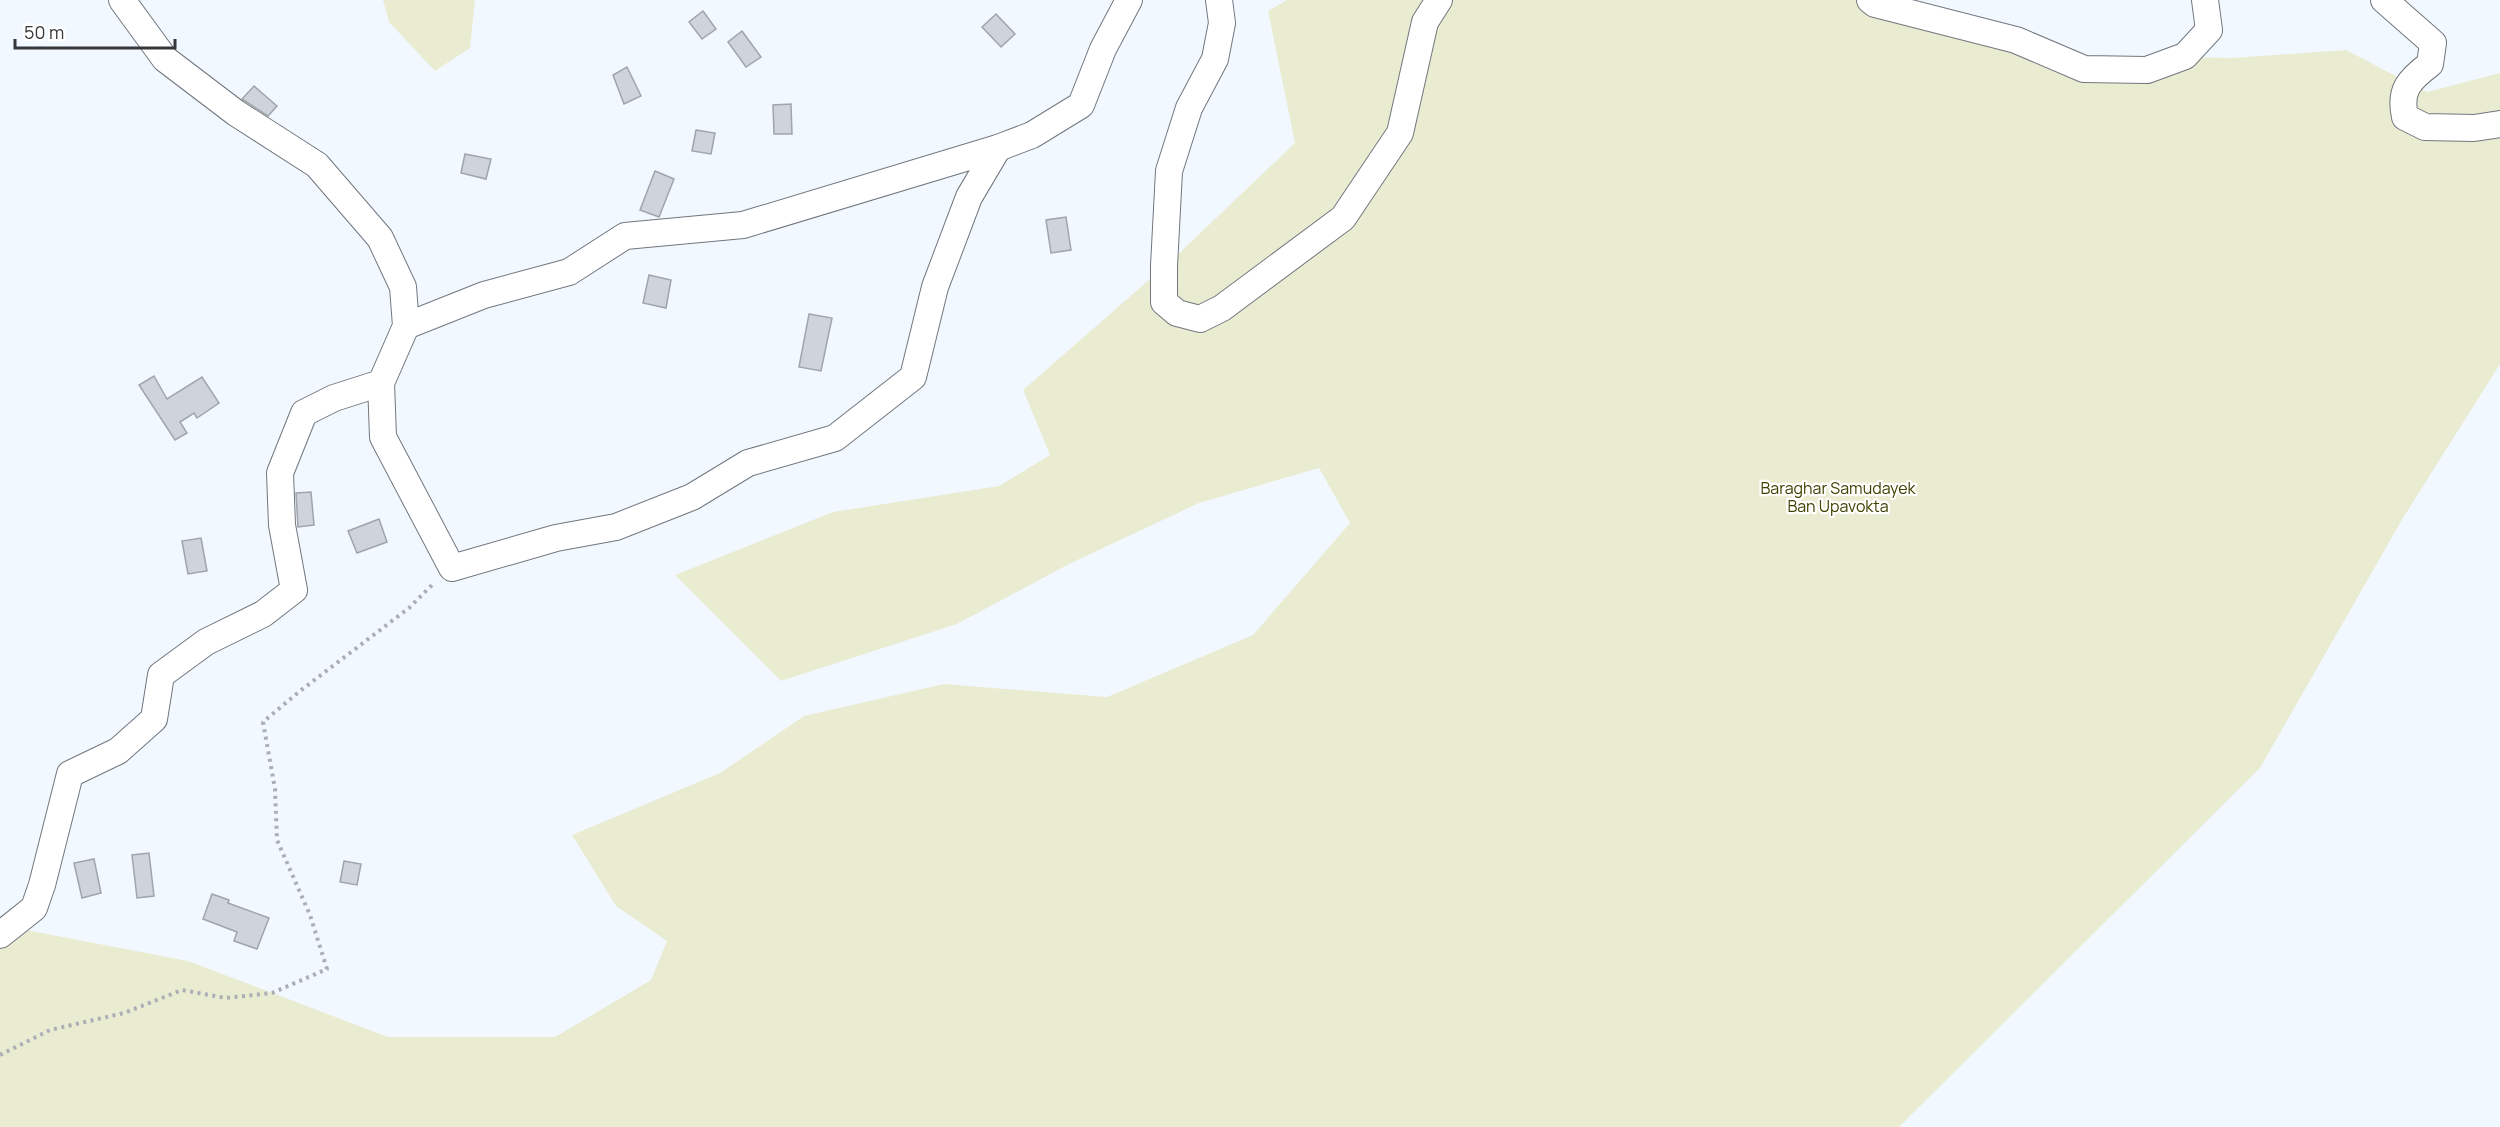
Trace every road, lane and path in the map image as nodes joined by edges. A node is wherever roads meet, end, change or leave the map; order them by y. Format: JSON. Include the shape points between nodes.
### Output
{"nodes":[{"id":1,"x":122,"y":0,"type":"edge"},
{"id":2,"x":1129,"y":0,"type":"edge"},
{"id":3,"x":1219,"y":0,"type":"edge"},
{"id":4,"x":1438,"y":0,"type":"edge"},
{"id":5,"x":1870,"y":0,"type":"edge"},
{"id":6,"x":2205,"y":0,"type":"edge"},
{"id":7,"x":2385,"y":0,"type":"edge"},
{"id":8,"x":2500,"y":124,"type":"edge"},
{"id":9,"x":998,"y":148,"type":"junction"},
{"id":10,"x":406,"y":326,"type":"junction"},
{"id":11,"x":381,"y":383,"type":"junction"},
{"id":12,"x":452,"y":568,"type":"junction"},
{"id":13,"x":0,"y":935,"type":"edge"},
{"id":14,"x":0,"y":1054,"type":"edge"}],
"edges":[{"from":1,"to":10,"type":"street","via":[[165,59],[236,113],[317,165],[380,238],[402,287]]},
{"from":2,"to":9,"type":"street","via":[[1103,49],[1082,105],[1032,135]]},
{"from":3,"to":4,"type":"street","via":[[1222,23],[1215,58],[1189,108],[1169,171],[1164,302],[1177,313],[1200,319],[1222,308],[1343,218],[1400,133],[1425,22]]},
{"from":5,"to":6,"type":"street","via":[[2016,40],[2084,69],[2147,70],[2185,56],[2208,30]]},
{"from":7,"to":8,"type":"street","via":[[2433,42],[2430,64],[2415,75],[2403,93],[2405,117],[2425,127]]},
{"from":9,"to":10,"type":"street","via":[[743,225],[625,236],[569,272],[484,295]]},
{"from":9,"to":12,"type":"street","via":[[969,197],[935,287],[913,377],[835,438],[748,463],[692,497],[616,527],[556,538]]},
{"from":10,"to":11,"type":"street"},
{"from":11,"to":12,"type":"street","via":[[383,438]]},
{"from":11,"to":13,"type":"street","via":[[334,398],[304,413],[280,473],[282,525],[294,590],[263,614],[206,642],[160,675],[154,719],[118,751],[70,774],[34,908]]},
{"from":12,"to":14,"type":"path","via":[[409,608],[263,722],[275,789],[277,840],[310,915],[327,969],[272,993],[226,998],[182,990],[124,1014],[50,1030]]}]}
